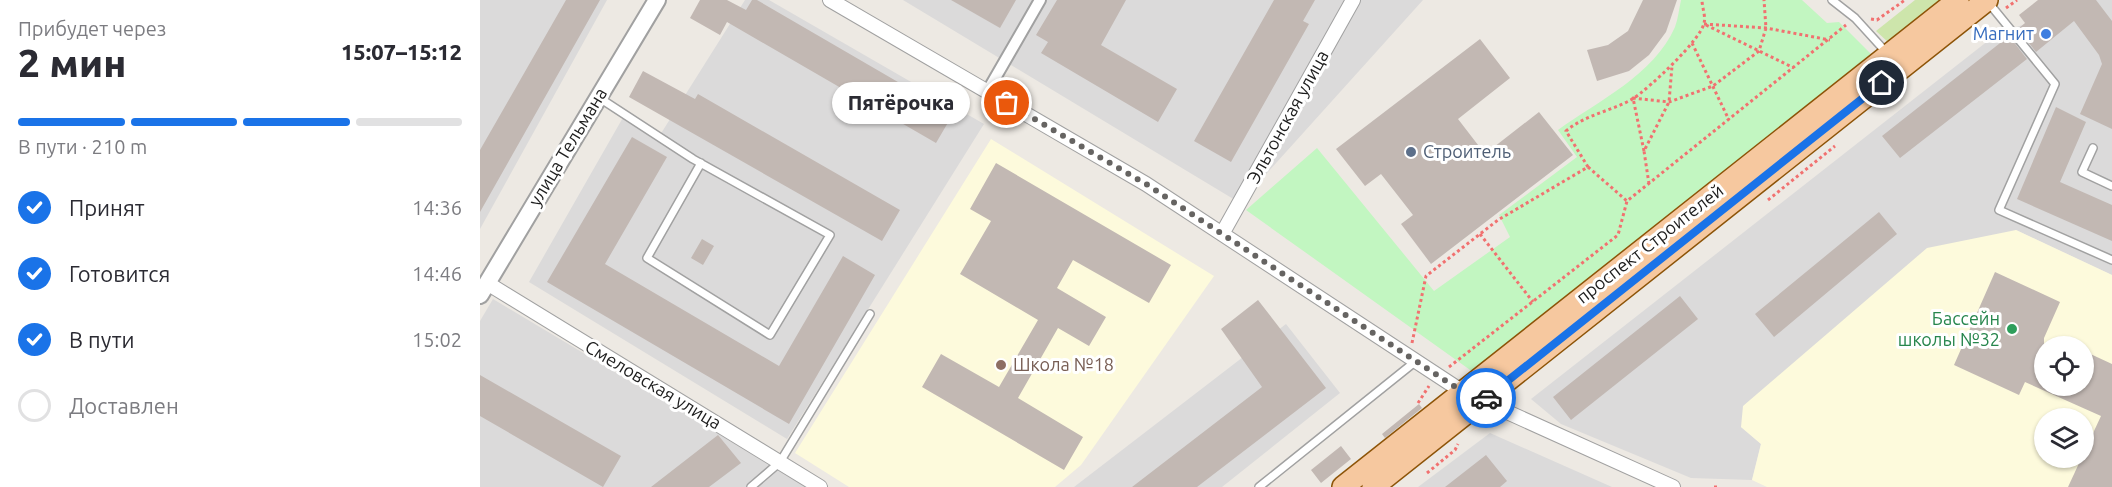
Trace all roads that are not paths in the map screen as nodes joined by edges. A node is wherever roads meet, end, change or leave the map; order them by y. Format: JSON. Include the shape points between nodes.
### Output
{"nodes":[{"id":1,"x":657,"y":0,"type":"edge"},
{"id":2,"x":830,"y":0,"type":"edge"},
{"id":3,"x":1040,"y":0,"type":"edge"},
{"id":4,"x":1353,"y":0,"type":"edge"},
{"id":5,"x":1832,"y":0,"type":"edge"},
{"id":6,"x":1958,"y":0,"type":"edge"},
{"id":7,"x":1987,"y":0,"type":"edge"},
{"id":8,"x":1895,"y":62,"type":"junction"},
{"id":9,"x":987,"y":92,"type":"junction"},
{"id":10,"x":598,"y":97,"type":"junction"},
{"id":11,"x":2093,"y":148,"type":"dead end"},
{"id":12,"x":701,"y":164,"type":"junction"},
{"id":13,"x":2112,"y":186,"type":"edge"},
{"id":14,"x":1222,"y":234,"type":"junction"},
{"id":15,"x":2112,"y":260,"type":"edge"},
{"id":16,"x":483,"y":289,"type":"edge"},
{"id":17,"x":870,"y":314,"type":"dead end"},
{"id":18,"x":1418,"y":355,"type":"junction"},
{"id":19,"x":1472,"y":397,"type":"junction"},
{"id":20,"x":780,"y":462,"type":"junction"},
{"id":21,"x":751,"y":487,"type":"edge"},
{"id":22,"x":820,"y":487,"type":"edge"},
{"id":23,"x":1258,"y":487,"type":"edge"},
{"id":24,"x":1343,"y":487,"type":"edge"},
{"id":25,"x":1373,"y":487,"type":"edge"},
{"id":26,"x":1673,"y":487,"type":"edge"}],
"edges":[{"from":1,"to":10,"type":"street","name":"улица Тельмана"},
{"from":2,"to":9,"type":"street"},
{"from":3,"to":9,"type":"street"},
{"from":4,"to":14,"type":"street","name":"Эльтонская улица"},
{"from":5,"to":8,"type":"lane","via":[[1855,18]]},
{"from":6,"to":8,"type":"main road","name":"проспект Строителей"},
{"from":7,"to":8,"type":"main road","name":"проспект Строителей"},
{"from":7,"to":15,"type":"lane","via":[[2055,84],[2000,210]]},
{"from":8,"to":19,"type":"main road","name":"проспект Строителей"},
{"from":9,"to":14,"type":"street","via":[[1146,184]]},
{"from":10,"to":12,"type":"lane"},
{"from":10,"to":16,"type":"street","name":"улица Тельмана"},
{"from":11,"to":13,"type":"lane","via":[[2082,172]]},
{"from":12,"to":12,"type":"lane","via":[[830,235],[770,335],[647,258]]},
{"from":14,"to":18,"type":"street"},
{"from":16,"to":20,"type":"street","name":"Смеловская улица"},
{"from":17,"to":20,"type":"lane"},
{"from":18,"to":19,"type":"street"},
{"from":18,"to":23,"type":"lane"},
{"from":19,"to":24,"type":"main road","name":"проспект Строителей"},
{"from":19,"to":25,"type":"main road","name":"проспект Строителей"},
{"from":19,"to":26,"type":"street"},
{"from":20,"to":21,"type":"lane"},
{"from":20,"to":22,"type":"street","name":"Смеловская улица"}]}
